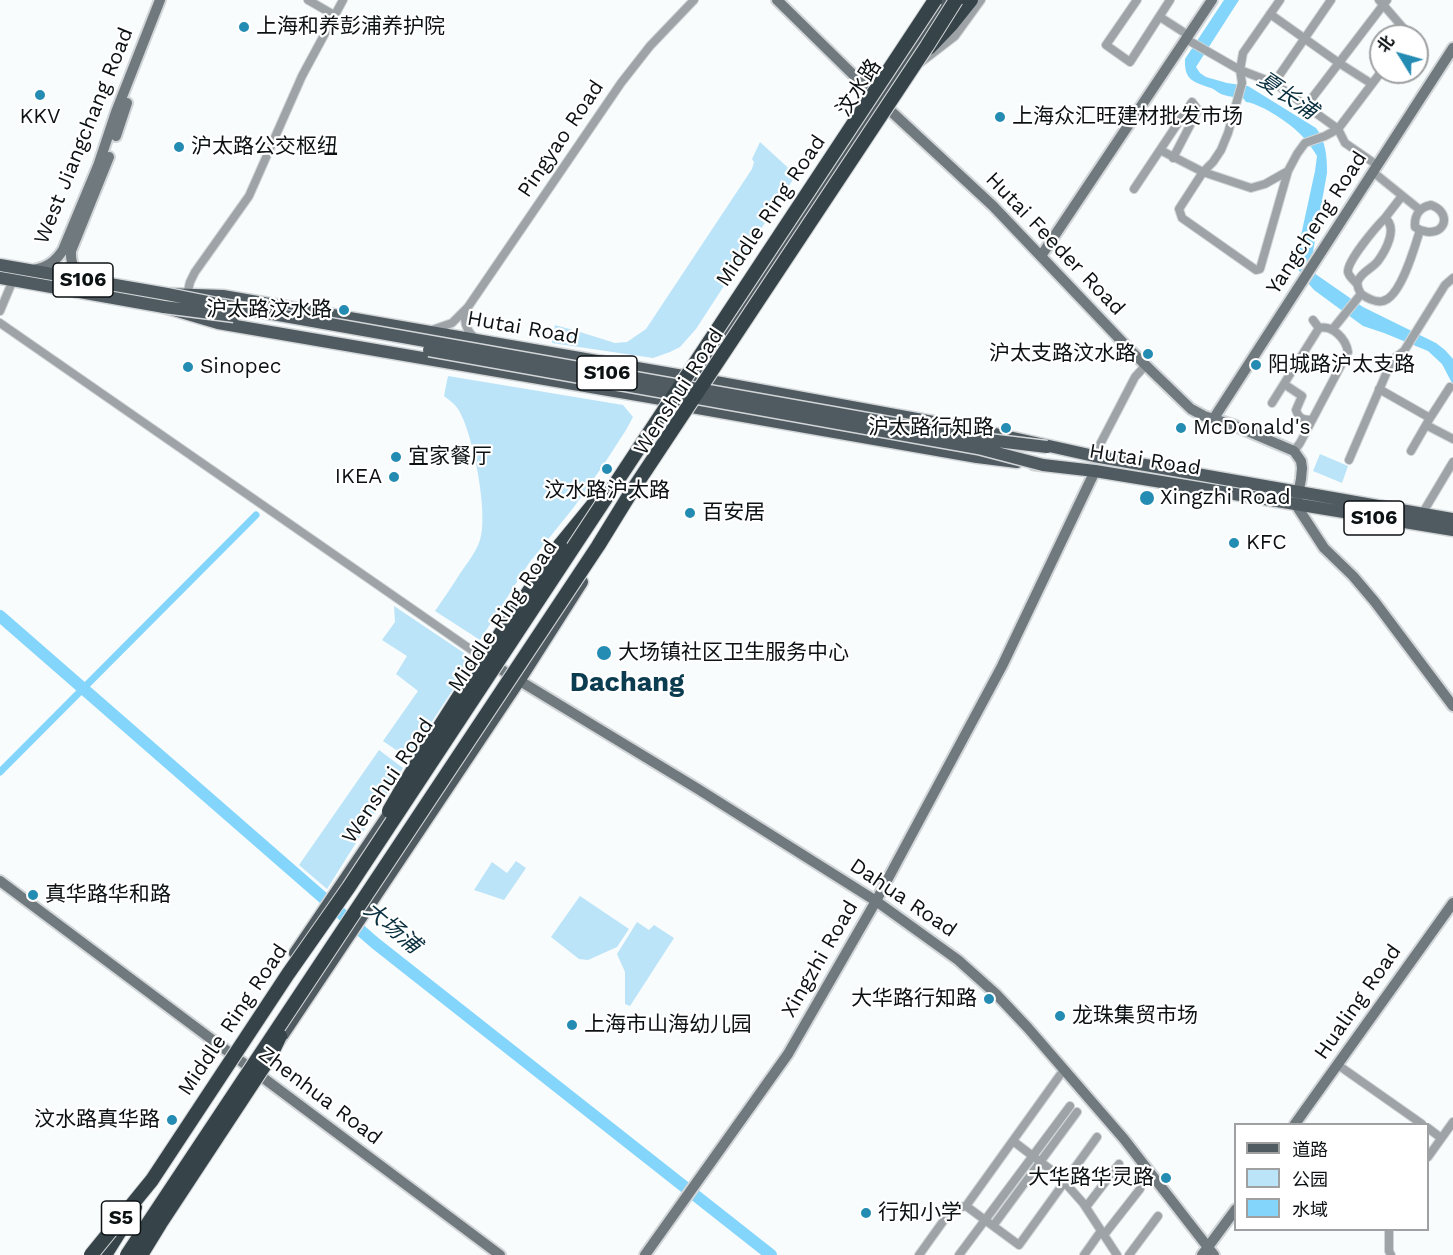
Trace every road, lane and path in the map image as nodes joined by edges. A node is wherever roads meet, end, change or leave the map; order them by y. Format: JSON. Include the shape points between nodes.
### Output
{"nodes":[{"id":1,"x":160,"y":0,"type":"edge"},
{"id":2,"x":168,"y":0,"type":"edge"},
{"id":3,"x":308,"y":0,"type":"edge"},
{"id":4,"x":343,"y":0,"type":"edge"},
{"id":5,"x":694,"y":0,"type":"edge"},
{"id":6,"x":777,"y":0,"type":"edge"},
{"id":7,"x":935,"y":0,"type":"edge"},
{"id":8,"x":948,"y":0,"type":"edge"},
{"id":9,"x":958,"y":0,"type":"edge"},
{"id":10,"x":971,"y":0,"type":"edge"},
{"id":11,"x":981,"y":0,"type":"edge"},
{"id":12,"x":1137,"y":0,"type":"edge"},
{"id":13,"x":1170,"y":0,"type":"edge"},
{"id":14,"x":1212,"y":0,"type":"edge"},
{"id":15,"x":1280,"y":0,"type":"edge"},
{"id":16,"x":1331,"y":0,"type":"edge"},
{"id":17,"x":1383,"y":1,"type":"edge"},
{"id":18,"x":1270,"y":14,"type":"junction"},
{"id":19,"x":334,"y":15,"type":"junction"},
{"id":20,"x":1160,"y":17,"type":"junction"},
{"id":21,"x":947,"y":21,"type":"junction"},
{"id":22,"x":1400,"y":24,"type":"edge"},
{"id":23,"x":1304,"y":39,"type":"junction"},
{"id":24,"x":1189,"y":40,"type":"junction"},
{"id":25,"x":929,"y":48,"type":"junction"},
{"id":26,"x":1453,"y":48,"type":"edge"},
{"id":27,"x":1338,"y":63,"type":"junction"},
{"id":28,"x":919,"y":64,"type":"junction"},
{"id":29,"x":1240,"y":70,"type":"junction"},
{"id":30,"x":1369,"y":82,"type":"edge"},
{"id":31,"x":1274,"y":83,"type":"junction"},
{"id":32,"x":1372,"y":84,"type":"edge"},
{"id":33,"x":879,"y":101,"type":"junction"},
{"id":34,"x":1306,"y":106,"type":"junction"},
{"id":35,"x":1338,"y":129,"type":"junction"},
{"id":36,"x":1160,"y":150,"type":"junction"},
{"id":37,"x":1173,"y":158,"type":"junction"},
{"id":38,"x":1375,"y":169,"type":"junction"},
{"id":39,"x":1288,"y":171,"type":"junction"},
{"id":40,"x":1203,"y":172,"type":"junction"},
{"id":41,"x":1134,"y":189,"type":"dead end"},
{"id":42,"x":1402,"y":195,"type":"junction"},
{"id":43,"x":812,"y":207,"type":"junction"},
{"id":44,"x":1420,"y":210,"type":"junction"},
{"id":45,"x":1384,"y":219,"type":"junction"},
{"id":46,"x":1420,"y":230,"type":"junction"},
{"id":47,"x":806,"y":235,"type":"junction"},
{"id":48,"x":1041,"y":256,"type":"junction"},
{"id":49,"x":0,"y":265,"type":"edge"},
{"id":50,"x":30,"y":270,"type":"junction"},
{"id":51,"x":0,"y":278,"type":"edge"},
{"id":52,"x":1453,"y":278,"type":"edge"},
{"id":53,"x":13,"y":280,"type":"junction"},
{"id":54,"x":87,"y":280,"type":"junction"},
{"id":55,"x":775,"y":282,"type":"junction"},
{"id":56,"x":1357,"y":284,"type":"junction"},
{"id":57,"x":187,"y":295,"type":"junction"},
{"id":58,"x":1359,"y":296,"type":"junction"},
{"id":59,"x":165,"y":300,"type":"junction"},
{"id":60,"x":749,"y":302,"type":"junction"},
{"id":61,"x":468,"y":307,"type":"junction"},
{"id":62,"x":0,"y":311,"type":"edge"},
{"id":63,"x":1313,"y":320,"type":"dead end"},
{"id":64,"x":0,"y":323,"type":"edge"},
{"id":65,"x":1319,"y":328,"type":"junction"},
{"id":66,"x":1332,"y":330,"type":"junction"},
{"id":67,"x":428,"y":332,"type":"junction"},
{"id":68,"x":477,"y":340,"type":"junction"},
{"id":69,"x":1145,"y":366,"type":"junction"},
{"id":70,"x":695,"y":379,"type":"junction"},
{"id":71,"x":1284,"y":384,"type":"junction"},
{"id":72,"x":1450,"y":387,"type":"dead end"},
{"id":73,"x":1379,"y":390,"type":"junction"},
{"id":74,"x":667,"y":400,"type":"junction"},
{"id":75,"x":1272,"y":403,"type":"dead end"},
{"id":76,"x":692,"y":407,"type":"junction"},
{"id":77,"x":1214,"y":418,"type":"junction"},
{"id":78,"x":1312,"y":420,"type":"junction"},
{"id":79,"x":1428,"y":421,"type":"junction"},
{"id":80,"x":1453,"y":439,"type":"edge"},
{"id":81,"x":1047,"y":447,"type":"junction"},
{"id":82,"x":1294,"y":451,"type":"junction"},
{"id":83,"x":1411,"y":451,"type":"dead end"},
{"id":84,"x":1094,"y":456,"type":"junction"},
{"id":85,"x":1349,"y":460,"type":"dead end"},
{"id":86,"x":1453,"y":462,"type":"edge"},
{"id":87,"x":1043,"y":465,"type":"junction"},
{"id":88,"x":1095,"y":471,"type":"junction"},
{"id":89,"x":613,"y":482,"type":"junction"},
{"id":90,"x":1297,"y":499,"type":"junction"},
{"id":91,"x":1422,"y":514,"type":"junction"},
{"id":92,"x":1453,"y":519,"type":"edge"},
{"id":93,"x":1453,"y":530,"type":"edge"},
{"id":94,"x":492,"y":664,"type":"junction"},
{"id":95,"x":519,"y":681,"type":"junction"},
{"id":96,"x":1453,"y":706,"type":"edge"},
{"id":97,"x":0,"y":881,"type":"edge"},
{"id":98,"x":339,"y":900,"type":"junction"},
{"id":99,"x":876,"y":902,"type":"junction"},
{"id":100,"x":1453,"y":903,"type":"edge"},
{"id":101,"x":299,"y":996,"type":"junction"},
{"id":102,"x":229,"y":1052,"type":"junction"},
{"id":103,"x":1338,"y":1065,"type":"junction"},
{"id":104,"x":258,"y":1072,"type":"junction"},
{"id":105,"x":1060,"y":1075,"type":"dead end"},
{"id":106,"x":1070,"y":1106,"type":"dead end"},
{"id":107,"x":1077,"y":1112,"type":"dead end"},
{"id":108,"x":1453,"y":1122,"type":"edge"},
{"id":109,"x":1296,"y":1123,"type":"edge"},
{"id":110,"x":1419,"y":1123,"type":"edge"},
{"id":111,"x":1429,"y":1129,"type":"edge"},
{"id":112,"x":1097,"y":1137,"type":"dead end"},
{"id":113,"x":1441,"y":1138,"type":"junction"},
{"id":114,"x":1013,"y":1141,"type":"junction"},
{"id":115,"x":1429,"y":1156,"type":"edge"},
{"id":116,"x":1037,"y":1159,"type":"junction"},
{"id":117,"x":1119,"y":1164,"type":"dead end"},
{"id":118,"x":152,"y":1180,"type":"junction"},
{"id":119,"x":1065,"y":1183,"type":"junction"},
{"id":120,"x":1140,"y":1189,"type":"dead end"},
{"id":121,"x":966,"y":1206,"type":"junction"},
{"id":122,"x":1086,"y":1208,"type":"junction"},
{"id":123,"x":1234,"y":1212,"type":"edge"},
{"id":124,"x":1158,"y":1216,"type":"dead end"},
{"id":125,"x":989,"y":1223,"type":"junction"},
{"id":126,"x":1389,"y":1231,"type":"edge"},
{"id":127,"x":1102,"y":1233,"type":"junction"},
{"id":128,"x":1208,"y":1252,"type":"edge"},
{"id":129,"x":91,"y":1255,"type":"edge"},
{"id":130,"x":98,"y":1255,"type":"edge"},
{"id":131,"x":105,"y":1255,"type":"edge"},
{"id":132,"x":127,"y":1255,"type":"edge"},
{"id":133,"x":131,"y":1255,"type":"edge"},
{"id":134,"x":141,"y":1255,"type":"edge"},
{"id":135,"x":500,"y":1255,"type":"edge"},
{"id":136,"x":645,"y":1255,"type":"edge"},
{"id":137,"x":919,"y":1255,"type":"edge"},
{"id":138,"x":959,"y":1255,"type":"edge"},
{"id":139,"x":1084,"y":1255,"type":"edge"},
{"id":140,"x":1117,"y":1255,"type":"edge"},
{"id":141,"x":1129,"y":1255,"type":"edge"},
{"id":142,"x":1392,"y":1255,"type":"edge"}],
"edges":[{"from":1,"to":50,"type":"street","name":"West Jiangchang Road","via":[[63,250],[52,264]]},
{"from":2,"to":54,"type":"street","name":"West Jiangchang Road","via":[[71,251],[77,274]]},
{"from":3,"to":19,"type":"street"},
{"from":4,"to":19,"type":"street"},
{"from":5,"to":61,"type":"street","name":"Pingyao Road","via":[[641,56],[612,94]]},
{"from":6,"to":33,"type":"street","name":"Hutai Feeder Road"},
{"from":7,"to":33,"type":"main road","name":"Wenshui Road"},
{"from":7,"to":98,"type":"highway","name":"Middle Ring Road","bridge":true},
{"from":8,"to":21,"type":"main road"},
{"from":8,"to":33,"type":"main road","name":"汶水路"},
{"from":9,"to":21,"type":"main road","name":"Wenshui Road"},
{"from":9,"to":101,"type":"highway","name":"Middle Ring Road","bridge":true},
{"from":10,"to":25,"type":"highway"},
{"from":11,"to":28,"type":"street","via":[[955,36]]},
{"from":12,"to":20,"type":"street","via":[[1106,45],[1130,62]]},
{"from":13,"to":20,"type":"street"},
{"from":14,"to":24,"type":"street"},
{"from":15,"to":18,"type":"street"},
{"from":16,"to":23,"type":"street"},
{"from":17,"to":22,"type":"street"},
{"from":17,"to":27,"type":"street"},
{"from":18,"to":23,"type":"street"},
{"from":18,"to":29,"type":"street","via":[[1243,53]]},
{"from":19,"to":57,"type":"street","via":[[292,95],[249,196],[195,272]]},
{"from":20,"to":24,"type":"street"},
{"from":21,"to":25,"type":"main road","name":"Wenshui Road"},
{"from":23,"to":27,"type":"street"},
{"from":23,"to":31,"type":"street"},
{"from":24,"to":29,"type":"street"},
{"from":24,"to":48,"type":"street"},
{"from":25,"to":28,"type":"main road","name":"Wenshui Road"},
{"from":26,"to":38,"type":"street","name":"Yangcheng Road"},
{"from":27,"to":30,"type":"street"},
{"from":27,"to":34,"type":"street"},
{"from":28,"to":33,"type":"main road","name":"Wenshui Road"},
{"from":29,"to":31,"type":"street"},
{"from":29,"to":40,"type":"street","via":[[1242,83],[1228,133],[1221,150]]},
{"from":31,"to":34,"type":"street"},
{"from":32,"to":35,"type":"street"},
{"from":33,"to":43,"type":"main road","name":"汶水路"},
{"from":33,"to":47,"type":"main road","name":"Wenshui Road"},
{"from":33,"to":48,"type":"street","name":"Hutai Feeder Road"},
{"from":33,"to":70,"type":"main road","name":"Wenshui Road"},
{"from":34,"to":35,"type":"street"},
{"from":35,"to":38,"type":"street","via":[[1345,143]]},
{"from":35,"to":39,"type":"street","via":[[1305,143]]},
{"from":36,"to":37,"type":"street"},
{"from":36,"to":37,"type":"street","via":[[1192,102],[1198,110]]},
{"from":36,"to":41,"type":"street"},
{"from":37,"to":40,"type":"street"},
{"from":38,"to":42,"type":"street"},
{"from":38,"to":77,"type":"street","name":"Yangcheng Road"},
{"from":39,"to":40,"type":"street","via":[[1251,188]]},
{"from":39,"to":40,"type":"street","via":[[1260,269],[1256,270],[1182,218],[1179,209]]},
{"from":42,"to":44,"type":"street"},
{"from":42,"to":45,"type":"street"},
{"from":43,"to":47,"type":"main road"},
{"from":43,"to":60,"type":"main road","name":"汶水路"},
{"from":44,"to":46,"type":"street","via":[[1414,220]]},
{"from":44,"to":46,"type":"street","via":[[1431,205],[1437,207],[1444,220],[1437,230]]},
{"from":45,"to":56,"type":"street","via":[[1391,225],[1389,238],[1378,261]]},
{"from":45,"to":56,"type":"street","via":[[1350,263],[1349,275]]},
{"from":46,"to":58,"type":"street","via":[[1409,266],[1391,297],[1375,301]]},
{"from":47,"to":55,"type":"main road","name":"Wenshui Road"},
{"from":48,"to":69,"type":"street","name":"Hutai Feeder Road"},
{"from":49,"to":50,"type":"main road","name":"Hutai Road","number":"S106"},
{"from":50,"to":54,"type":"main road","name":"Hutai Road","number":"S106"},
{"from":51,"to":53,"type":"main road","name":"Hutai Road","number":"S106"},
{"from":52,"to":73,"type":"street","via":[[1404,351],[1392,360]]},
{"from":53,"to":59,"type":"main road","name":"Hutai Road","number":"S106"},
{"from":53,"to":62,"type":"street"},
{"from":54,"to":59,"type":"main road","name":"Hutai Road","number":"S106"},
{"from":55,"to":60,"type":"main road"},
{"from":55,"to":70,"type":"main road","name":"Wenshui Road"},
{"from":56,"to":58,"type":"street"},
{"from":57,"to":59,"type":"main road","name":"Hutai Road","number":"S106"},
{"from":57,"to":67,"type":"main road","name":"Hutai Road","number":"S106","via":[[223,296]]},
{"from":58,"to":66,"type":"street"},
{"from":59,"to":74,"type":"main road","name":"Hutai Road","number":"S106","via":[[218,322]]},
{"from":59,"to":81,"type":"main road","name":"Hutai Road","number":"S106","bridge":true,"via":[[222,305],[980,440]]},
{"from":59,"to":87,"type":"main road","name":"Hutai Road","number":"S106","bridge":true,"via":[[978,448]]},
{"from":60,"to":70,"type":"main road","name":"汶水路"},
{"from":61,"to":67,"type":"street","name":"Pingyao Road","via":[[452,323]]},
{"from":61,"to":68,"type":"street","via":[[465,324]]},
{"from":63,"to":65,"type":"street"},
{"from":64,"to":94,"type":"street"},
{"from":65,"to":66,"type":"street"},
{"from":65,"to":71,"type":"street"},
{"from":66,"to":78,"type":"street","via":[[1344,340],[1348,352]]},
{"from":67,"to":68,"type":"main road","name":"Hutai Road","number":"S106"},
{"from":68,"to":70,"type":"main road","name":"Hutai Road","number":"S106"},
{"from":69,"to":77,"type":"street","name":"Hutai Feeder Road","via":[[1191,409]]},
{"from":69,"to":84,"type":"street"},
{"from":70,"to":74,"type":"main road","name":"汶水路"},
{"from":70,"to":76,"type":"main road","name":"Wenshui Road"},
{"from":70,"to":81,"type":"main road","name":"Hutai Road","number":"S106","via":[[982,431]]},
{"from":71,"to":75,"type":"street"},
{"from":71,"to":78,"type":"street","via":[[1302,396],[1296,410],[1298,416]]},
{"from":72,"to":79,"type":"street"},
{"from":73,"to":79,"type":"street"},
{"from":73,"to":85,"type":"street"},
{"from":74,"to":76,"type":"main road","name":"Hutai Road","number":"S106"},
{"from":74,"to":89,"type":"main road","name":"Wenshui Road"},
{"from":76,"to":87,"type":"main road","name":"Hutai Road","number":"S106"},
{"from":76,"to":95,"type":"main road","name":"Wenshui Road"},
{"from":77,"to":82,"type":"street","name":"Hutai Feeder Road"},
{"from":78,"to":82,"type":"street"},
{"from":79,"to":80,"type":"street"},
{"from":79,"to":83,"type":"street"},
{"from":81,"to":84,"type":"main road","name":"Hutai Road","number":"S106"},
{"from":82,"to":90,"type":"street","via":[[1302,468]]},
{"from":84,"to":90,"type":"main road","name":"Hutai Road","number":"S106"},
{"from":86,"to":91,"type":"street"},
{"from":87,"to":88,"type":"main road","name":"Hutai Road","number":"S106"},
{"from":88,"to":90,"type":"main road","name":"Hutai Road","number":"S106"},
{"from":88,"to":99,"type":"street","name":"Xingzhi Road","via":[[974,722]]},
{"from":89,"to":94,"type":"main road","name":"Wenshui Road"},
{"from":89,"to":98,"type":"highway","bridge":true,"via":[[560,545],[416,764]]},
{"from":90,"to":91,"type":"main road","name":"Hutai Road","number":"S106"},
{"from":90,"to":93,"type":"main road","name":"Hutai Road","number":"S106"},
{"from":90,"to":96,"type":"street","via":[[1324,548],[1375,602]]},
{"from":91,"to":92,"type":"main road","name":"Hutai Road","number":"S106"},
{"from":94,"to":95,"type":"street","name":"Dahua Road"},
{"from":94,"to":102,"type":"main road","name":"Wenshui Road"},
{"from":95,"to":99,"type":"street","name":"Dahua Road"},
{"from":95,"to":104,"type":"main road","name":"Wenshui Road"},
{"from":97,"to":102,"type":"street","name":"Zhenhua Road"},
{"from":98,"to":118,"type":"highway","name":"Middle Ring Road","bridge":true},
{"from":99,"to":128,"type":"street","name":"Dahua Road","via":[[958,960],[996,994],[1124,1139]]},
{"from":99,"to":136,"type":"street","name":"Xingzhi Road","via":[[788,1054]]},
{"from":100,"to":103,"type":"street","name":"Hualing Road"},
{"from":101,"to":132,"type":"highway","name":"Middle Ring Road","bridge":true},
{"from":101,"to":134,"type":"highway","bridge":true,"via":[[270,1057]]},
{"from":102,"to":104,"type":"street","name":"Zhenhua Road"},
{"from":102,"to":130,"type":"main road","name":"Wenshui Road"},
{"from":103,"to":109,"type":"street","name":"Hualing Road"},
{"from":103,"to":110,"type":"street"},
{"from":104,"to":133,"type":"main road","name":"Wenshui Road"},
{"from":104,"to":135,"type":"street","name":"Zhenhua Road"},
{"from":105,"to":114,"type":"street"},
{"from":106,"to":116,"type":"street"},
{"from":107,"to":116,"type":"street"},
{"from":108,"to":113,"type":"street"},
{"from":111,"to":113,"type":"street"},
{"from":112,"to":119,"type":"street"},
{"from":113,"to":115,"type":"street"},
{"from":114,"to":116,"type":"street"},
{"from":114,"to":121,"type":"street"},
{"from":116,"to":119,"type":"street"},
{"from":116,"to":125,"type":"street"},
{"from":117,"to":122,"type":"street"},
{"from":118,"to":129,"type":"highway","number":"S5","bridge":true},
{"from":118,"to":131,"type":"highway","name":"Middle Ring Road","bridge":true},
{"from":119,"to":122,"type":"street"},
{"from":119,"to":125,"type":"street","via":[[1019,1245]]},
{"from":120,"to":127,"type":"street"},
{"from":121,"to":125,"type":"street"},
{"from":121,"to":137,"type":"street","via":[[952,1209]]},
{"from":122,"to":127,"type":"street"},
{"from":123,"to":128,"type":"street"},
{"from":124,"to":141,"type":"street"},
{"from":125,"to":138,"type":"street"},
{"from":126,"to":142,"type":"street"},
{"from":127,"to":139,"type":"street"},
{"from":127,"to":140,"type":"street"}]}
